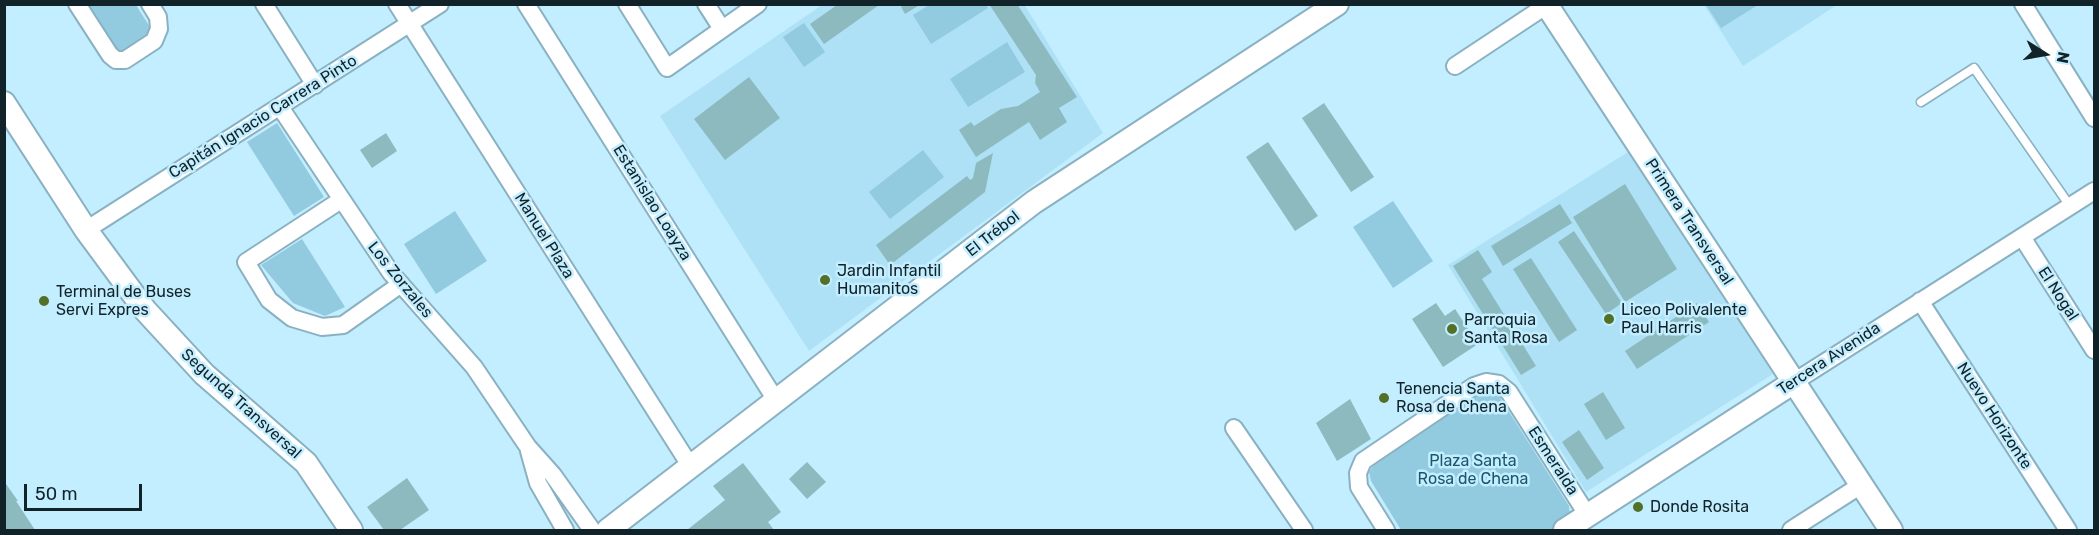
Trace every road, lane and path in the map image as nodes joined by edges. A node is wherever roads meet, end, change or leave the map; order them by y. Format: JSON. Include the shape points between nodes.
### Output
{"nodes":[{"id":1,"x":77,"y":4,"type":"edge"},
{"id":2,"x":150,"y":4,"type":"edge"},
{"id":3,"x":264,"y":4,"type":"edge"},
{"id":4,"x":397,"y":4,"type":"edge"},
{"id":5,"x":440,"y":4,"type":"edge"},
{"id":6,"x":526,"y":4,"type":"edge"},
{"id":7,"x":627,"y":4,"type":"edge"},
{"id":8,"x":706,"y":4,"type":"edge"},
{"id":9,"x":758,"y":4,"type":"edge"},
{"id":10,"x":1338,"y":4,"type":"edge"},
{"id":11,"x":2023,"y":4,"type":"edge"},
{"id":12,"x":1547,"y":5,"type":"edge"},
{"id":13,"x":409,"y":24,"type":"junction"},
{"id":14,"x":722,"y":29,"type":"junction"},
{"id":15,"x":1455,"y":66,"type":"dead end"},
{"id":16,"x":315,"y":85,"type":"junction"},
{"id":17,"x":1921,"y":102,"type":"dead end"},
{"id":18,"x":4,"y":103,"type":"edge"},
{"id":19,"x":280,"y":107,"type":"junction"},
{"id":20,"x":2094,"y":118,"type":"edge"},
{"id":21,"x":2094,"y":191,"type":"edge"},
{"id":22,"x":341,"y":200,"type":"junction"},
{"id":23,"x":2070,"y":206,"type":"junction"},
{"id":24,"x":86,"y":230,"type":"junction"},
{"id":25,"x":2022,"y":237,"type":"junction"},
{"id":26,"x":401,"y":284,"type":"junction"},
{"id":27,"x":1920,"y":301,"type":"junction"},
{"id":28,"x":2094,"y":350,"type":"edge"},
{"id":29,"x":1794,"y":382,"type":"junction"},
{"id":30,"x":777,"y":402,"type":"junction"},
{"id":31,"x":1234,"y":428,"type":"dead end"},
{"id":32,"x":528,"y":447,"type":"junction"},
{"id":33,"x":691,"y":467,"type":"junction"},
{"id":34,"x":1861,"y":485,"type":"junction"},
{"id":35,"x":1588,"y":516,"type":"junction"},
{"id":36,"x":351,"y":531,"type":"edge"},
{"id":37,"x":565,"y":531,"type":"edge"},
{"id":38,"x":592,"y":531,"type":"edge"},
{"id":39,"x":608,"y":531,"type":"edge"},
{"id":40,"x":1304,"y":531,"type":"edge"},
{"id":41,"x":1386,"y":531,"type":"edge"},
{"id":42,"x":1566,"y":531,"type":"edge"},
{"id":43,"x":1791,"y":531,"type":"edge"},
{"id":44,"x":1891,"y":531,"type":"edge"},
{"id":45,"x":2068,"y":531,"type":"edge"}],
"edges":[{"from":1,"to":2,"type":"street","via":[[110,55],[124,60],[154,41],[158,17]]},
{"from":3,"to":16,"type":"street"},
{"from":4,"to":13,"type":"street","name":"Manuel Plaza"},
{"from":5,"to":13,"type":"street","name":"Capitán Ignacio Carrera Pinto"},
{"from":6,"to":30,"type":"street","name":"Estanislao Loayza"},
{"from":7,"to":14,"type":"street","via":[[667,68]]},
{"from":8,"to":14,"type":"street"},
{"from":9,"to":14,"type":"street"},
{"from":10,"to":30,"type":"street","name":"El Trébol","via":[[1041,197]]},
{"from":11,"to":20,"type":"street"},
{"from":12,"to":15,"type":"street"},
{"from":12,"to":29,"type":"street","name":"Primera Transversal"},
{"from":13,"to":16,"type":"street","name":"Capitán Ignacio Carrera Pinto"},
{"from":13,"to":33,"type":"street","name":"Manuel Plaza"},
{"from":16,"to":19,"type":"street","name":"Capitán Ignacio Carrera Pinto"},
{"from":17,"to":23,"type":"lane","via":[[1974,68]]},
{"from":18,"to":24,"type":"street","name":"Segunda Transversal"},
{"from":19,"to":22,"type":"street","name":"Los Zorzales"},
{"from":19,"to":24,"type":"street","name":"Capitán Ignacio Carrera Pinto"},
{"from":21,"to":23,"type":"street","name":"Tercera Avenida"},
{"from":22,"to":26,"type":"street","name":"Los Zorzales"},
{"from":22,"to":26,"type":"street","via":[[246,262],[269,300],[292,318],[322,327],[343,325]]},
{"from":23,"to":25,"type":"street","name":"Tercera Avenida"},
{"from":24,"to":36,"type":"street","name":"Segunda Transversal","via":[[145,310],[183,353],[306,463]]},
{"from":25,"to":27,"type":"street","name":"Tercera Avenida"},
{"from":25,"to":28,"type":"street","name":"El Nogal"},
{"from":26,"to":32,"type":"street","name":"Los Zorzales","via":[[474,367]]},
{"from":27,"to":29,"type":"street","name":"Tercera Avenida"},
{"from":27,"to":45,"type":"street","name":"Nuevo Horizonte"},
{"from":29,"to":34,"type":"street","name":"Primera Transversal"},
{"from":29,"to":35,"type":"street","name":"Tercera Avenida"},
{"from":30,"to":33,"type":"street","name":"El Trébol"},
{"from":31,"to":40,"type":"street"},
{"from":32,"to":37,"type":"street","name":"Los Zorzales","via":[[538,483]]},
{"from":32,"to":38,"type":"street","name":"Los Zorzales"},
{"from":33,"to":39,"type":"street","name":"El Trébol"},
{"from":34,"to":43,"type":"street"},
{"from":34,"to":44,"type":"street","name":"Primera Transversal"},
{"from":35,"to":41,"type":"street","name":"Esmeralda","via":[[1509,392],[1486,382],[1474,386],[1363,461],[1358,473],[1359,487]]},
{"from":35,"to":42,"type":"street","name":"Tercera Avenida"}]}
